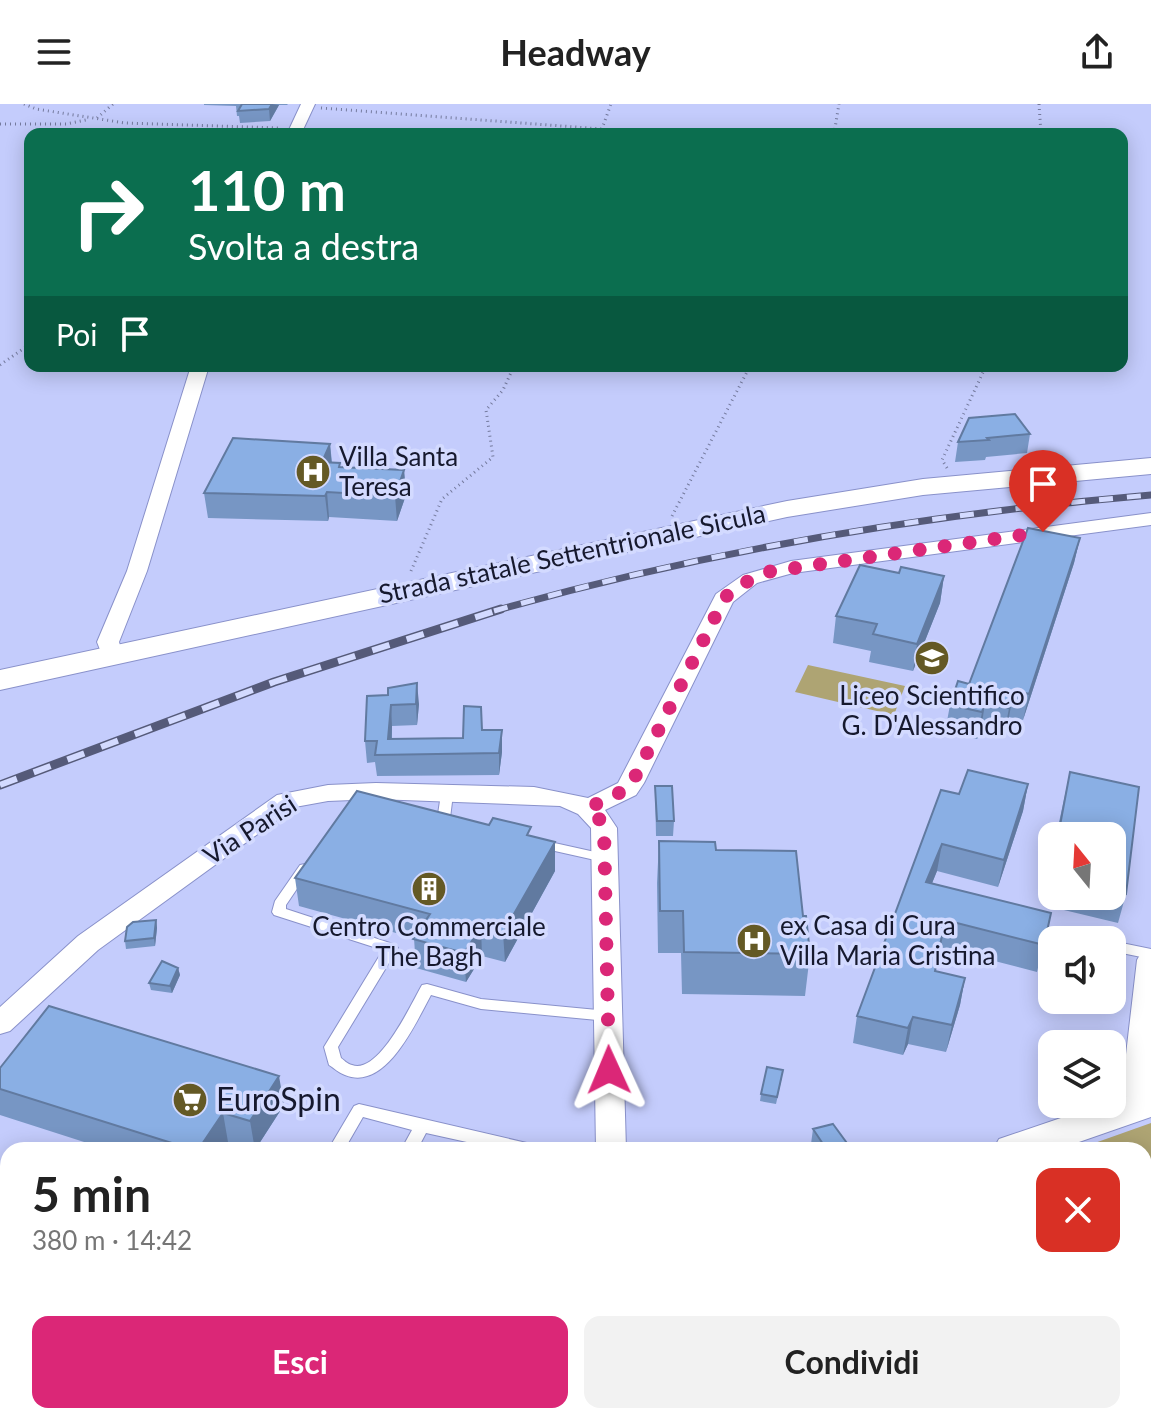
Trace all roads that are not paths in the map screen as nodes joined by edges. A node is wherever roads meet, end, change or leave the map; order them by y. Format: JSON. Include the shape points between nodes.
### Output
{"nodes":[{"id":1,"x":307,"y":106,"type":"edge"},
{"id":2,"x":296,"y":128,"type":"edge"},
{"id":3,"x":198,"y":372,"type":"edge"},
{"id":4,"x":1151,"y":466,"type":"edge"},
{"id":5,"x":1151,"y":519,"type":"edge"},
{"id":6,"x":112,"y":655,"type":"junction"},
{"id":7,"x":0,"y":680,"type":"edge"},
{"id":8,"x":447,"y":794,"type":"junction"},
{"id":9,"x":588,"y":808,"type":"junction"},
{"id":10,"x":458,"y":824,"type":"edge"},
{"id":11,"x":531,"y":841,"type":"edge"},
{"id":12,"x":315,"y":854,"type":"edge"},
{"id":13,"x":604,"y":858,"type":"junction"},
{"id":14,"x":1126,"y":950,"type":"edge"},
{"id":15,"x":1151,"y":957,"type":"edge"},
{"id":16,"x":608,"y":1016,"type":"junction"},
{"id":17,"x":0,"y":1023,"type":"edge"},
{"id":18,"x":1149,"y":1102,"type":"edge"},
{"id":19,"x":422,"y":1126,"type":"junction"},
{"id":20,"x":341,"y":1142,"type":"edge"},
{"id":21,"x":413,"y":1142,"type":"edge"},
{"id":22,"x":495,"y":1142,"type":"edge"},
{"id":23,"x":611,"y":1142,"type":"edge"},
{"id":24,"x":1035,"y":1142,"type":"edge"}],
"edges":[{"from":1,"to":2,"type":"street"},
{"from":3,"to":6,"type":"street","via":[[137,571],[108,642]]},
{"from":4,"to":6,"type":"main road","name":"Strada statale Settentrionale Sicula","via":[[957,483],[787,509]]},
{"from":5,"to":9,"type":"street","via":[[791,567],[750,579],[724,599],[632,783]]},
{"from":6,"to":7,"type":"main road","name":"Strada statale Settentrionale Sicula"},
{"from":8,"to":9,"type":"street","name":"Via Parisi","via":[[555,799]]},
{"from":8,"to":10,"type":"lane","via":[[443,821]]},
{"from":8,"to":17,"type":"street","name":"Via Parisi","via":[[354,799],[303,795],[271,810],[88,943]]},
{"from":9,"to":13,"type":"street","via":[[604,828]]},
{"from":11,"to":13,"type":"lane"},
{"from":12,"to":16,"type":"lane","via":[[279,912],[391,948],[331,1047],[339,1066],[354,1072],[380,1064],[427,989],[481,1004]]},
{"from":13,"to":16,"type":"street"},
{"from":14,"to":15,"type":"lane"},
{"from":15,"to":18,"type":"street","via":[[1137,1089]]},
{"from":16,"to":23,"type":"street"},
{"from":18,"to":24,"type":"street"},
{"from":19,"to":20,"type":"lane","via":[[359,1110]]},
{"from":19,"to":21,"type":"lane"},
{"from":19,"to":22,"type":"lane"}]}
